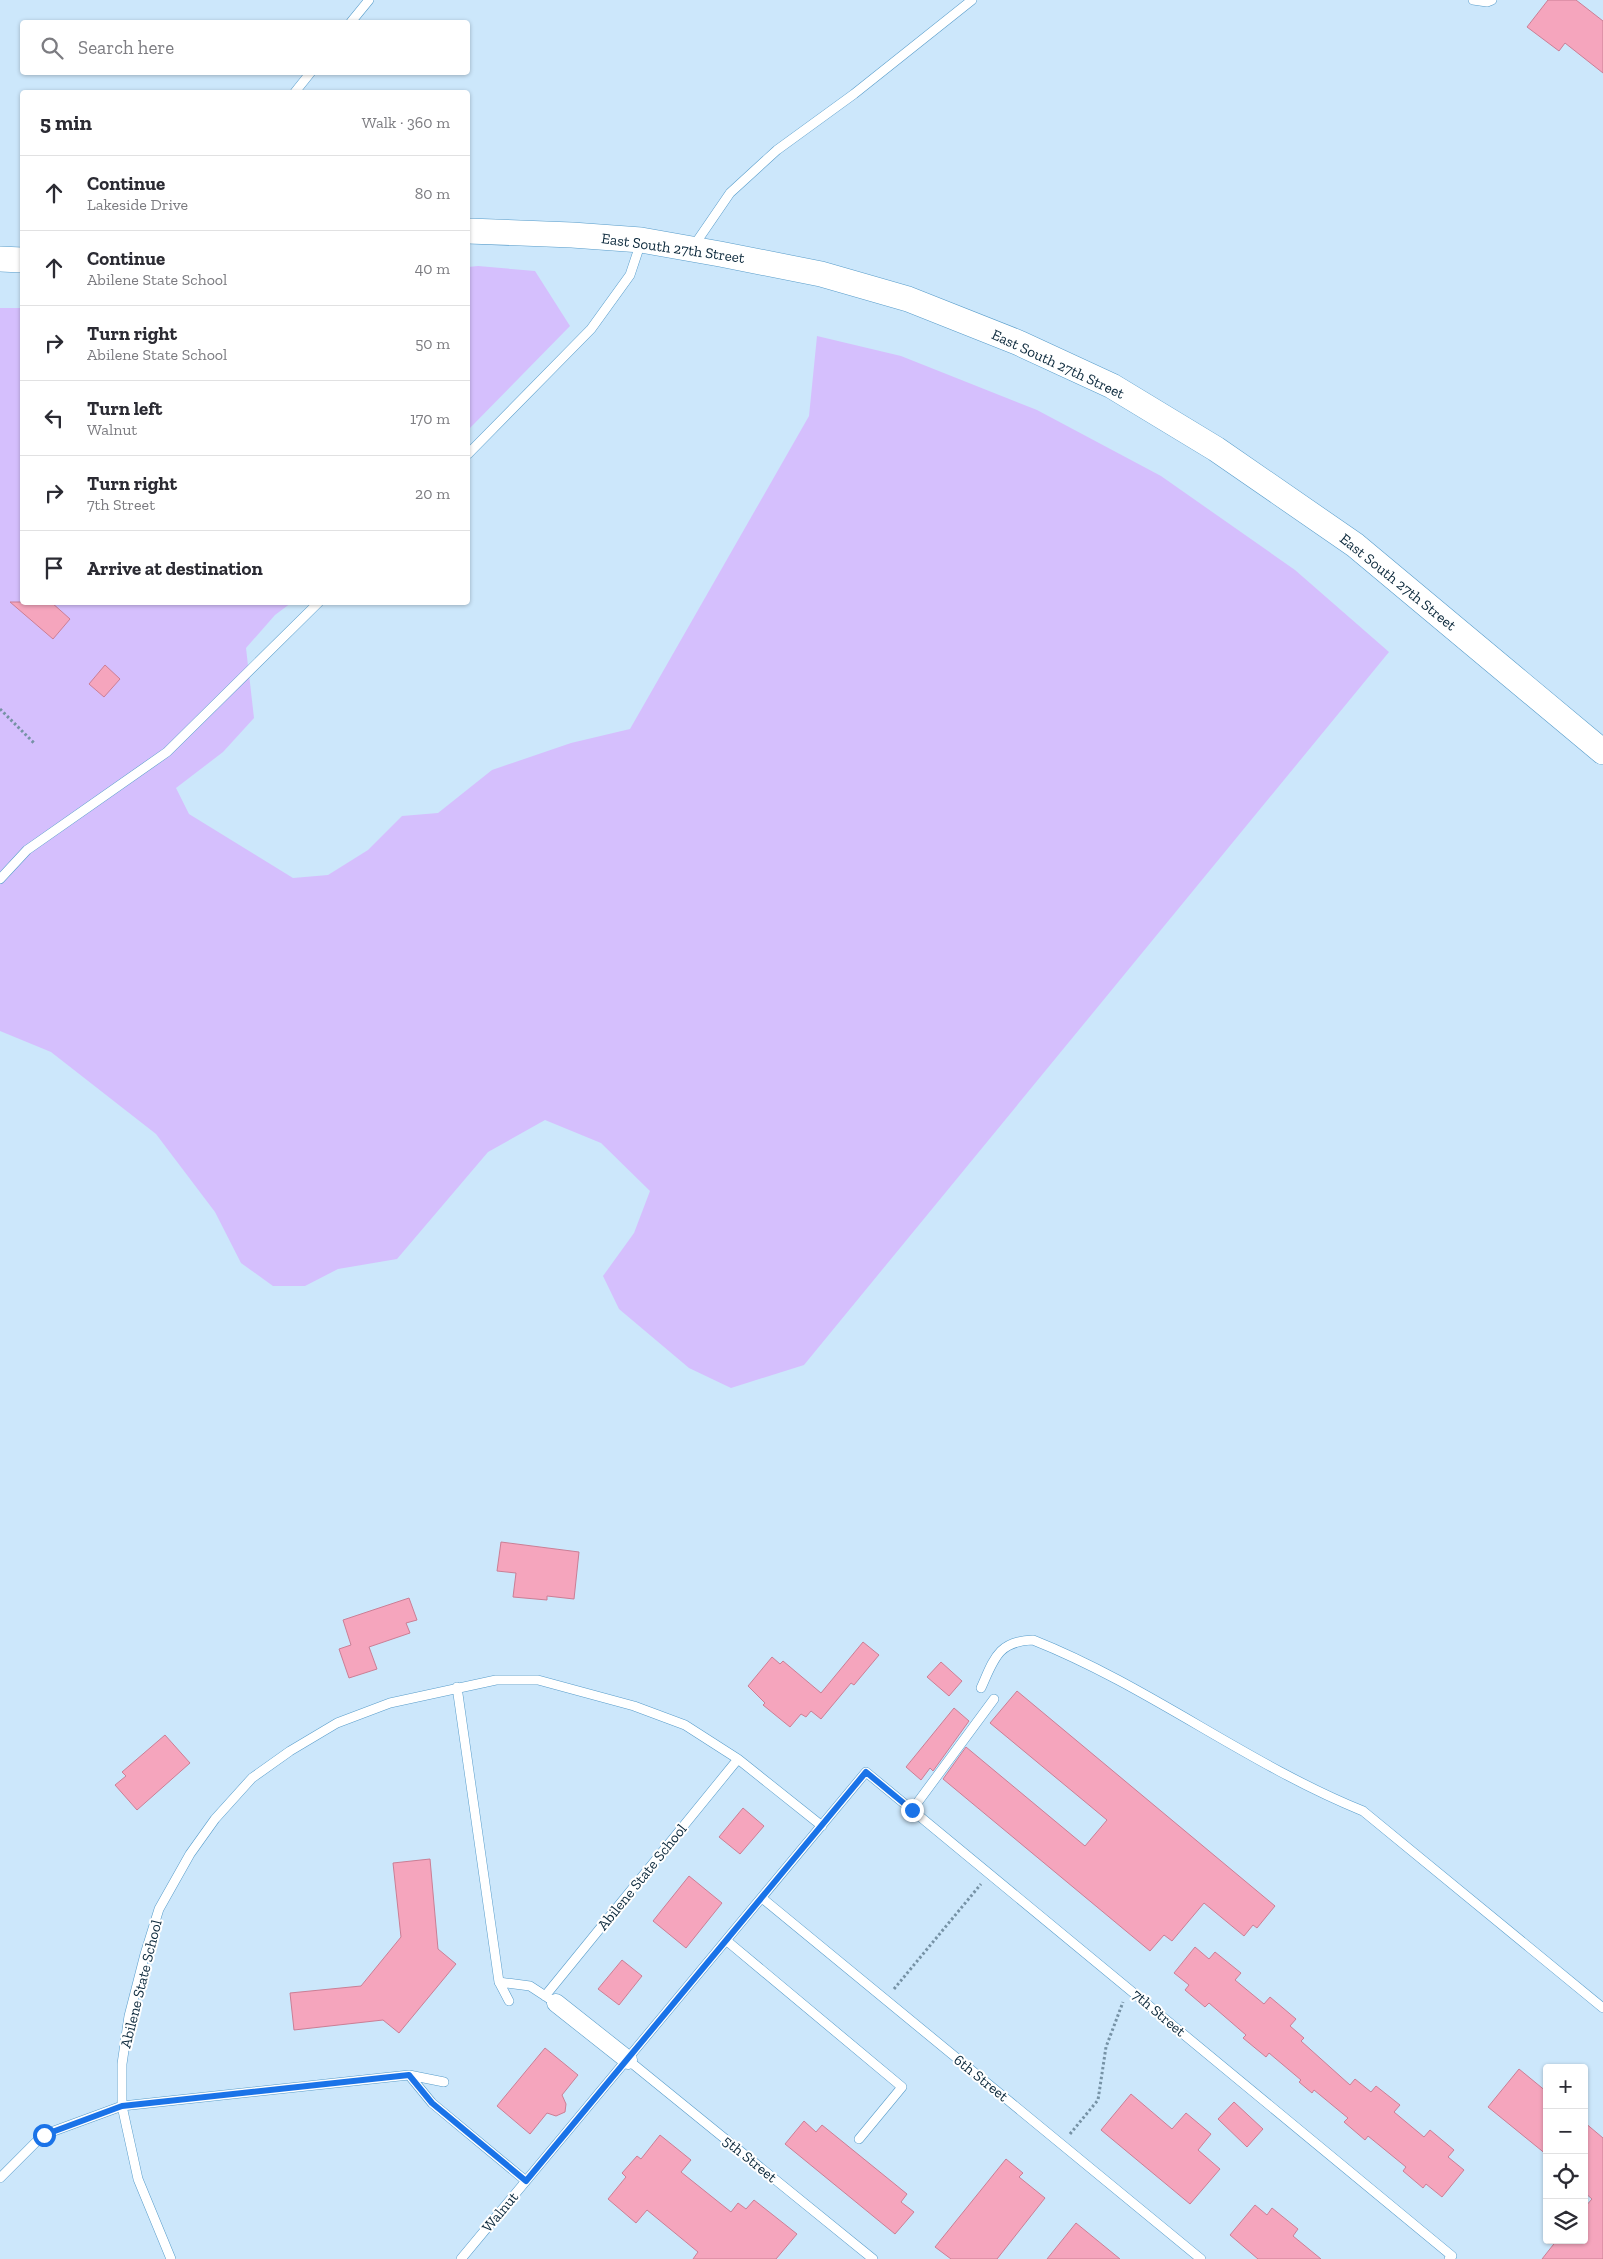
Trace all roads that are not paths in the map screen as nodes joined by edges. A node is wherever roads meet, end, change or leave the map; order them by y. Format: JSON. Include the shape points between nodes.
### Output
{"nodes":[{"id":1,"x":369,"y":0,"type":"edge"},
{"id":2,"x":972,"y":0,"type":"edge"},
{"id":3,"x":1473,"y":0,"type":"edge"},
{"id":4,"x":1492,"y":0,"type":"edge"},
{"id":5,"x":353,"y":20,"type":"edge"},
{"id":6,"x":309,"y":75,"type":"edge"},
{"id":7,"x":297,"y":90,"type":"edge"},
{"id":8,"x":470,"y":231,"type":"edge"},
{"id":9,"x":641,"y":240,"type":"junction"},
{"id":10,"x":692,"y":249,"type":"junction"},
{"id":11,"x":0,"y":259,"type":"edge"},
{"id":12,"x":20,"y":260,"type":"edge"},
{"id":13,"x":470,"y":452,"type":"edge"},
{"id":14,"x":316,"y":605,"type":"edge"},
{"id":15,"x":1603,"y":752,"type":"edge"},
{"id":16,"x":0,"y":878,"type":"edge"},
{"id":17,"x":456,"y":1687,"type":"junction"},
{"id":18,"x":981,"y":1688,"type":"dead end"},
{"id":19,"x":994,"y":1699,"type":"dead end"},
{"id":20,"x":738,"y":1759,"type":"junction"},
{"id":21,"x":866,"y":1772,"type":"joint"},
{"id":22,"x":912,"y":1810,"type":"junction"},
{"id":23,"x":822,"y":1826,"type":"junction"},
{"id":24,"x":762,"y":1898,"type":"junction"},
{"id":25,"x":727,"y":1941,"type":"junction"},
{"id":26,"x":499,"y":1982,"type":"junction"},
{"id":27,"x":550,"y":1999,"type":"junction"},
{"id":28,"x":509,"y":2001,"type":"dead end"},
{"id":29,"x":1603,"y":2008,"type":"edge"},
{"id":30,"x":628,"y":2060,"type":"junction"},
{"id":31,"x":409,"y":2075,"type":"junction"},
{"id":32,"x":444,"y":2082,"type":"dead end"},
{"id":33,"x":122,"y":2106,"type":"junction"},
{"id":34,"x":859,"y":2139,"type":"dead end"},
{"id":35,"x":0,"y":2178,"type":"edge"},
{"id":36,"x":526,"y":2181,"type":"junction"},
{"id":37,"x":1451,"y":2258,"type":"edge"},
{"id":38,"x":171,"y":2259,"type":"edge"},
{"id":39,"x":461,"y":2259,"type":"edge"},
{"id":40,"x":873,"y":2259,"type":"edge"},
{"id":41,"x":1201,"y":2259,"type":"edge"}],
"edges":[{"from":1,"to":5,"type":"lane"},
{"from":2,"to":10,"type":"lane","via":[[854,94],[777,150],[730,193]]},
{"from":3,"to":4,"type":"lane"},
{"from":6,"to":7,"type":"lane"},
{"from":8,"to":9,"type":"main road","name":"East South 27th Street"},
{"from":9,"to":10,"type":"main road","name":"East South 27th Street"},
{"from":9,"to":13,"type":"lane","via":[[630,275],[591,329]]},
{"from":10,"to":15,"type":"main road","name":"East South 27th Street","via":[[821,274],[908,299],[1020,343],[1112,386],[1216,449],[1355,545]]},
{"from":11,"to":12,"type":"main road"},
{"from":14,"to":16,"type":"lane","via":[[167,752],[27,850]]},
{"from":17,"to":20,"type":"lane","name":"Abilene State School","via":[[496,1680],[538,1680],[582,1691],[685,1725]]},
{"from":17,"to":26,"type":"lane"},
{"from":17,"to":33,"type":"lane","name":"Abilene State School","via":[[390,1702],[337,1723],[252,1778],[215,1820],[190,1854],[159,1909],[144,1954],[122,2064]]},
{"from":18,"to":29,"type":"lane","via":[[998,1655],[1007,1644],[1019,1640],[1033,1640],[1111,1675],[1265,1764],[1363,1811]]},
{"from":19,"to":22,"type":"lane"},
{"from":20,"to":23,"type":"lane","name":"Abilene State School"},
{"from":20,"to":27,"type":"lane","name":"Abilene State School"},
{"from":21,"to":22,"type":"lane","name":"7th Street"},
{"from":21,"to":23,"type":"lane","name":"Walnut"},
{"from":22,"to":37,"type":"lane","name":"7th Street"},
{"from":23,"to":24,"type":"lane","name":"Walnut"},
{"from":24,"to":25,"type":"lane","name":"Walnut"},
{"from":24,"to":41,"type":"lane","name":"6th Street"},
{"from":25,"to":30,"type":"lane","name":"Walnut"},
{"from":25,"to":34,"type":"lane","via":[[902,2087]]},
{"from":26,"to":27,"type":"lane","via":[[523,1984]]},
{"from":26,"to":28,"type":"lane"},
{"from":27,"to":30,"type":"street"},
{"from":30,"to":36,"type":"lane","name":"Walnut"},
{"from":30,"to":40,"type":"lane","name":"5th Street"},
{"from":31,"to":32,"type":"lane"},
{"from":31,"to":33,"type":"lane"},
{"from":31,"to":36,"type":"lane","via":[[432,2103]]},
{"from":33,"to":35,"type":"lane","via":[[44,2135]]},
{"from":33,"to":38,"type":"lane","name":"Abilene State School","via":[[138,2179]]},
{"from":36,"to":39,"type":"lane","name":"Walnut"}]}
